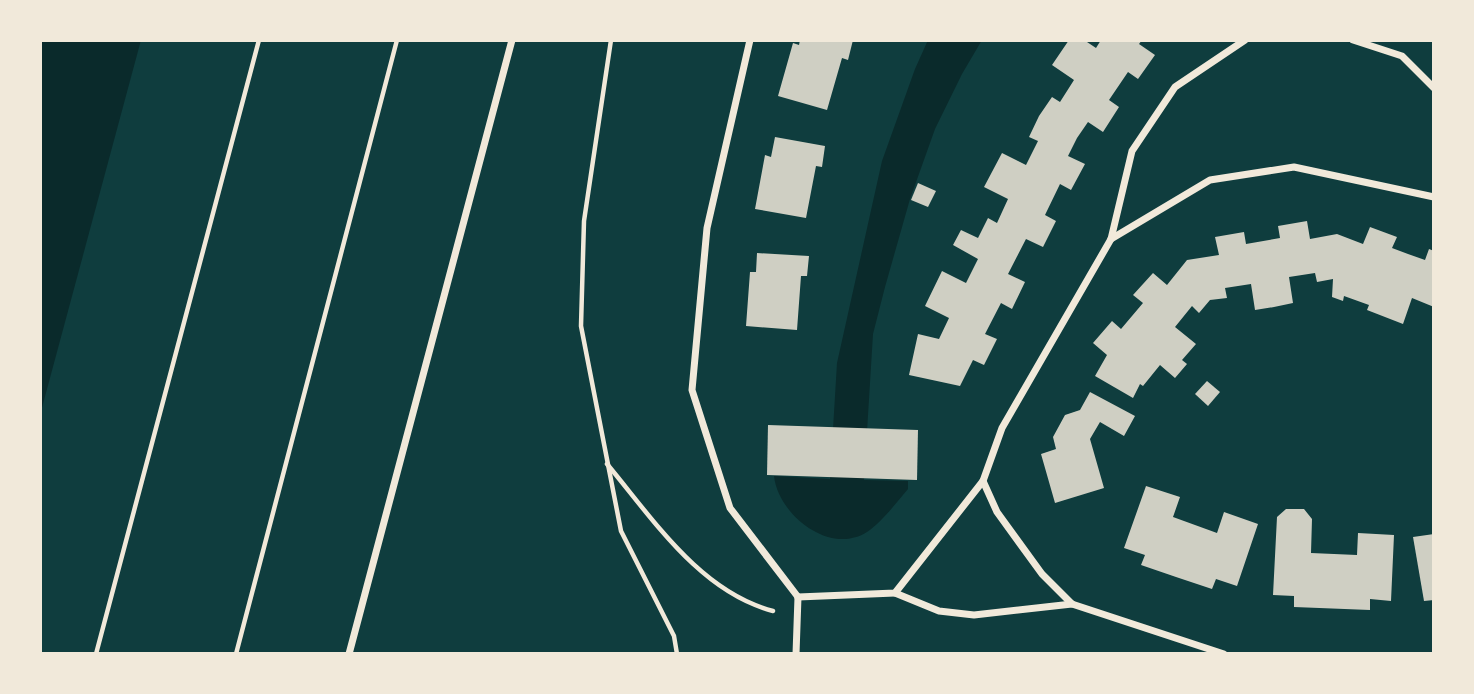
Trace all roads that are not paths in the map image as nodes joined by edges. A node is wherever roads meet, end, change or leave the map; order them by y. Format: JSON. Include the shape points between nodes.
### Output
{"nodes":[{"id":1,"x":512,"y":40,"type":"edge"},
{"id":2,"x":750,"y":40,"type":"edge"},
{"id":3,"x":1245,"y":40,"type":"edge"},
{"id":4,"x":1353,"y":40,"type":"edge"},
{"id":5,"x":1434,"y":88,"type":"edge"},
{"id":6,"x":1434,"y":197,"type":"edge"},
{"id":7,"x":1111,"y":239,"type":"junction"},
{"id":8,"x":983,"y":481,"type":"junction"},
{"id":9,"x":895,"y":593,"type":"junction"},
{"id":10,"x":798,"y":597,"type":"junction"},
{"id":11,"x":1073,"y":604,"type":"junction"},
{"id":12,"x":349,"y":654,"type":"edge"},
{"id":13,"x":796,"y":654,"type":"edge"},
{"id":14,"x":1224,"y":654,"type":"edge"}],
"edges":[{"from":1,"to":12,"type":"street"},
{"from":2,"to":10,"type":"street","via":[[707,228],[692,390],[730,508]]},
{"from":3,"to":7,"type":"street","via":[[1174,87],[1132,150]]},
{"from":4,"to":5,"type":"street","via":[[1402,56]]},
{"from":6,"to":7,"type":"street","via":[[1294,167],[1210,180]]},
{"from":7,"to":8,"type":"street","via":[[1002,428]]},
{"from":8,"to":9,"type":"street"},
{"from":8,"to":11,"type":"street","via":[[997,512],[1042,574]]},
{"from":9,"to":10,"type":"street"},
{"from":9,"to":11,"type":"street","via":[[939,611],[974,615]]},
{"from":10,"to":13,"type":"street"},
{"from":11,"to":14,"type":"street"}]}
